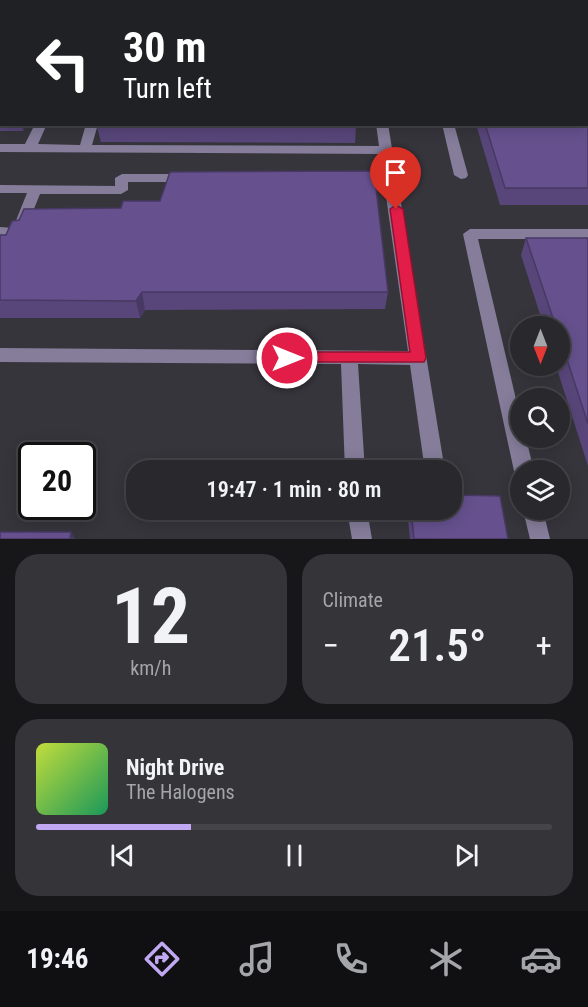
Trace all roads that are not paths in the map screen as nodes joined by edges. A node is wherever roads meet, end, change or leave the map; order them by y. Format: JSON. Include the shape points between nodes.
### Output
{"nodes":[{"id":1,"x":40,"y":126,"type":"edge"},
{"id":2,"x":91,"y":126,"type":"edge"},
{"id":3,"x":382,"y":126,"type":"edge"},
{"id":4,"x":449,"y":126,"type":"edge"},
{"id":5,"x":0,"y":148,"type":"edge"},
{"id":6,"x":30,"y":148,"type":"junction"},
{"id":7,"x":85,"y":148,"type":"junction"},
{"id":8,"x":387,"y":150,"type":"junction"},
{"id":9,"x":461,"y":175,"type":"dead end"},
{"id":10,"x":204,"y":178,"type":"edge"},
{"id":11,"x":345,"y":178,"type":"edge"},
{"id":12,"x":392,"y":178,"type":"junction"},
{"id":13,"x":0,"y":189,"type":"edge"},
{"id":14,"x":35,"y":189,"type":"junction"},
{"id":15,"x":0,"y":232,"type":"edge"},
{"id":16,"x":588,"y":234,"type":"edge"},
{"id":17,"x":0,"y":356,"type":"edge"},
{"id":18,"x":349,"y":358,"type":"junction"},
{"id":19,"x":418,"y":358,"type":"junction"},
{"id":20,"x":354,"y":460,"type":"edge"},
{"id":21,"x":433,"y":460,"type":"edge"},
{"id":22,"x":521,"y":460,"type":"edge"},
{"id":23,"x":359,"y":520,"type":"edge"},
{"id":24,"x":535,"y":520,"type":"edge"},
{"id":25,"x":362,"y":539,"type":"edge"},
{"id":26,"x":540,"y":539,"type":"edge"}],
"edges":[{"from":1,"to":6,"type":"lane"},
{"from":2,"to":7,"type":"lane"},
{"from":3,"to":8,"type":"lane"},
{"from":4,"to":9,"type":"lane"},
{"from":5,"to":6,"type":"lane"},
{"from":6,"to":7,"type":"lane"},
{"from":7,"to":8,"type":"lane"},
{"from":8,"to":12,"type":"lane"},
{"from":10,"to":14,"type":"lane","via":[[122,178],[121,190]]},
{"from":11,"to":12,"type":"lane"},
{"from":12,"to":19,"type":"lane"},
{"from":13,"to":14,"type":"lane"},
{"from":14,"to":15,"type":"lane","via":[[18,233]]},
{"from":16,"to":22,"type":"lane","via":[[470,234]]},
{"from":17,"to":18,"type":"lane"},
{"from":18,"to":19,"type":"lane"},
{"from":18,"to":20,"type":"lane"},
{"from":19,"to":21,"type":"lane"},
{"from":23,"to":25,"type":"lane"},
{"from":24,"to":26,"type":"lane"}]}
